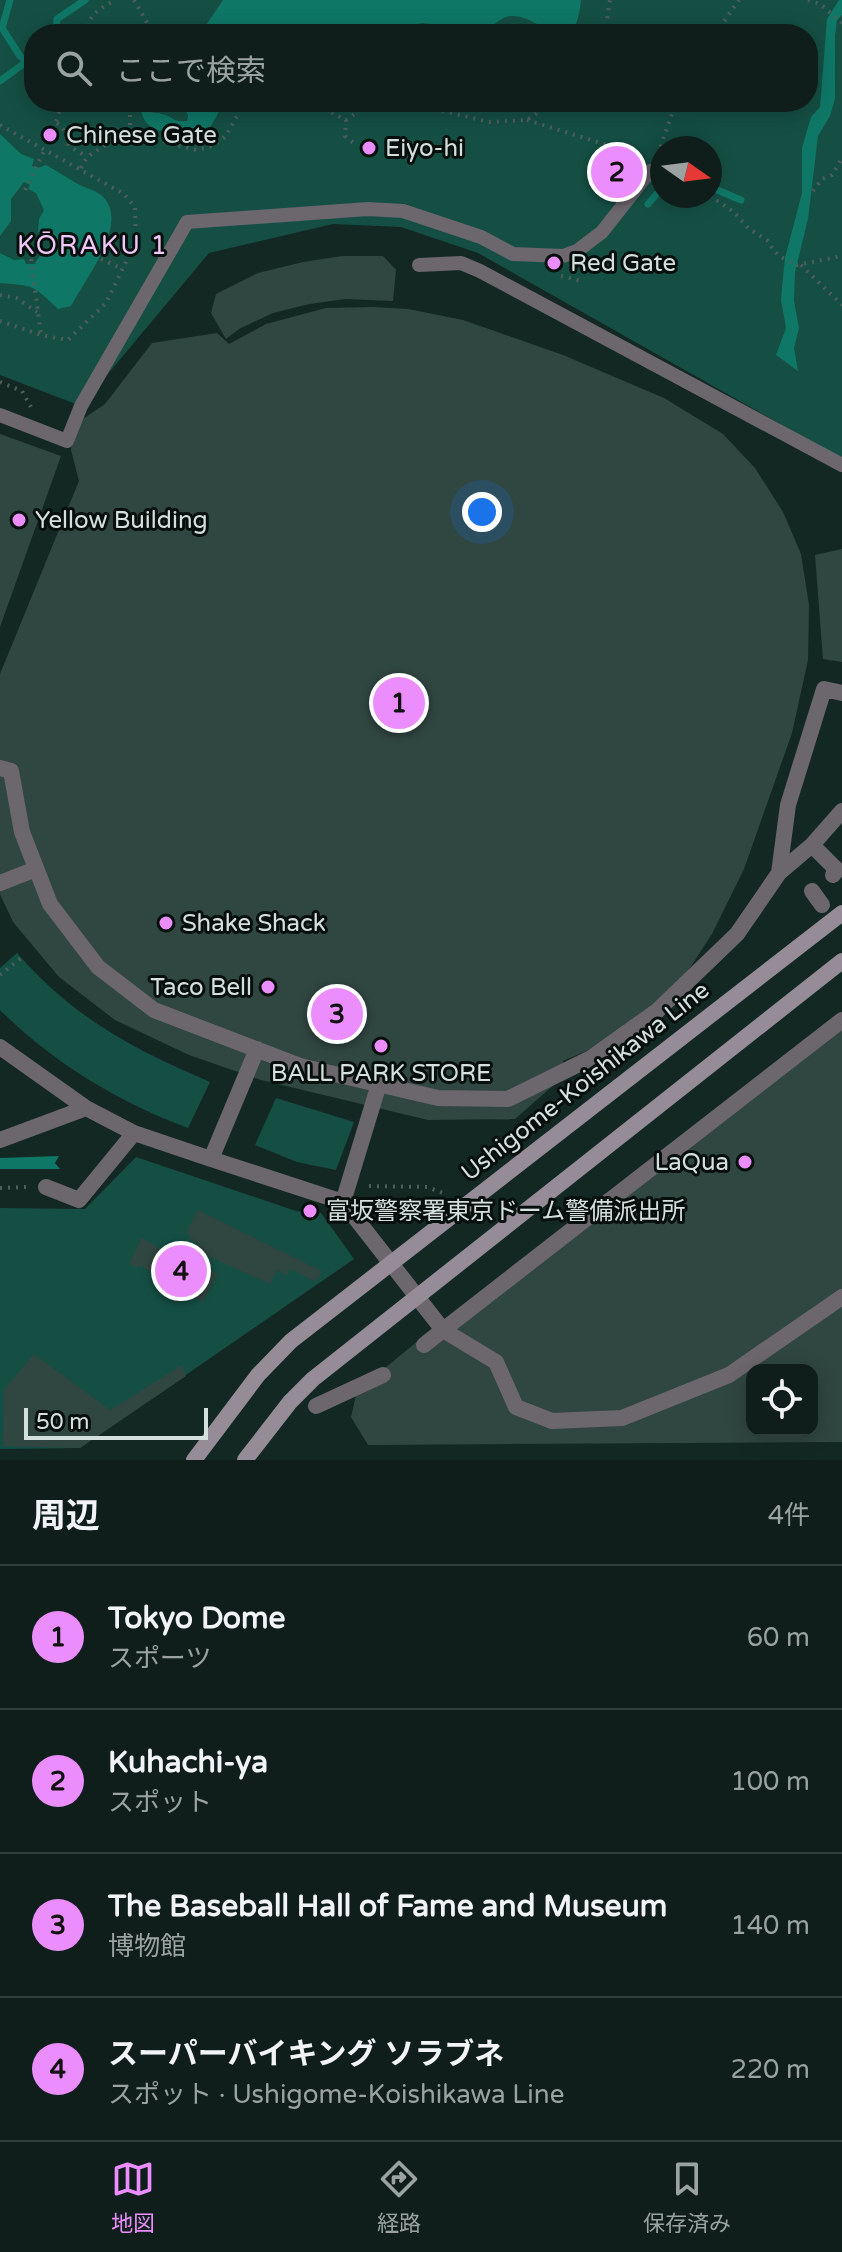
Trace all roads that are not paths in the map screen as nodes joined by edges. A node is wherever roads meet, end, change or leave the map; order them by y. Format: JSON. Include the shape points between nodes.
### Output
{"nodes":[{"id":1,"x":650,"y":170,"type":"edge"},
{"id":2,"x":419,"y":265,"type":"dead end"},
{"id":3,"x":0,"y":415,"type":"edge"},
{"id":4,"x":842,"y":465,"type":"edge"},
{"id":5,"x":842,"y":693,"type":"edge"},
{"id":6,"x":4,"y":767,"type":"edge"},
{"id":7,"x":842,"y":811,"type":"edge"},
{"id":8,"x":812,"y":845,"type":"junction"},
{"id":9,"x":36,"y":869,"type":"junction"},
{"id":10,"x":837,"y":870,"type":"edge"},
{"id":11,"x":779,"y":873,"type":"junction"},
{"id":12,"x":0,"y":883,"type":"edge"},
{"id":13,"x":842,"y":913,"type":"edge"},
{"id":14,"x":842,"y":961,"type":"edge"},
{"id":15,"x":842,"y":1020,"type":"edge"},
{"id":16,"x":0,"y":1047,"type":"edge"},
{"id":17,"x":257,"y":1049,"type":"junction"},
{"id":18,"x":379,"y":1084,"type":"junction"},
{"id":19,"x":86,"y":1108,"type":"junction"},
{"id":20,"x":134,"y":1133,"type":"junction"},
{"id":21,"x":0,"y":1140,"type":"edge"},
{"id":22,"x":211,"y":1159,"type":"junction"},
{"id":23,"x":46,"y":1187,"type":"road end"},
{"id":24,"x":343,"y":1202,"type":"junction"},
{"id":25,"x":842,"y":1297,"type":"edge"},
{"id":26,"x":441,"y":1327,"type":"junction"},
{"id":27,"x":424,"y":1345,"type":"dead end"},
{"id":28,"x":383,"y":1375,"type":"dead end"},
{"id":29,"x":316,"y":1406,"type":"dead end"},
{"id":30,"x":194,"y":1460,"type":"edge"},
{"id":31,"x":245,"y":1460,"type":"edge"}],
"edges":[{"from":1,"to":3,"type":"lane","via":[[602,232],[563,256],[513,254],[481,237],[403,211],[187,222],[81,406],[67,441]]},
{"from":2,"to":4,"type":"lane","via":[[461,263],[480,271]]},
{"from":5,"to":11,"type":"street","via":[[824,689],[788,805]]},
{"from":6,"to":9,"type":"street"},
{"from":7,"to":8,"type":"street"},
{"from":8,"to":10,"type":"street"},
{"from":8,"to":11,"type":"street"},
{"from":9,"to":12,"type":"street"},
{"from":9,"to":17,"type":"street","via":[[50,904],[98,967],[154,1010]]},
{"from":11,"to":18,"type":"street","via":[[737,934],[657,1011],[591,1058],[508,1099],[438,1098]]},
{"from":13,"to":30,"type":"main road","name":"Ushigome-Koishikawa Line","via":[[291,1341],[258,1375]]},
{"from":14,"to":31,"type":"main road","via":[[313,1379]]},
{"from":15,"to":26,"type":"street"},
{"from":16,"to":19,"type":"street"},
{"from":17,"to":18,"type":"street","via":[[300,1066]]},
{"from":17,"to":22,"type":"street"},
{"from":18,"to":24,"type":"street"},
{"from":19,"to":20,"type":"street"},
{"from":19,"to":21,"type":"street"},
{"from":20,"to":22,"type":"street"},
{"from":20,"to":23,"type":"street","via":[[79,1200]]},
{"from":22,"to":24,"type":"street"},
{"from":24,"to":26,"type":"street"},
{"from":25,"to":26,"type":"street","via":[[729,1375],[622,1418],[552,1421],[516,1407],[496,1362]]},
{"from":26,"to":27,"type":"street"},
{"from":28,"to":29,"type":"street"}]}
